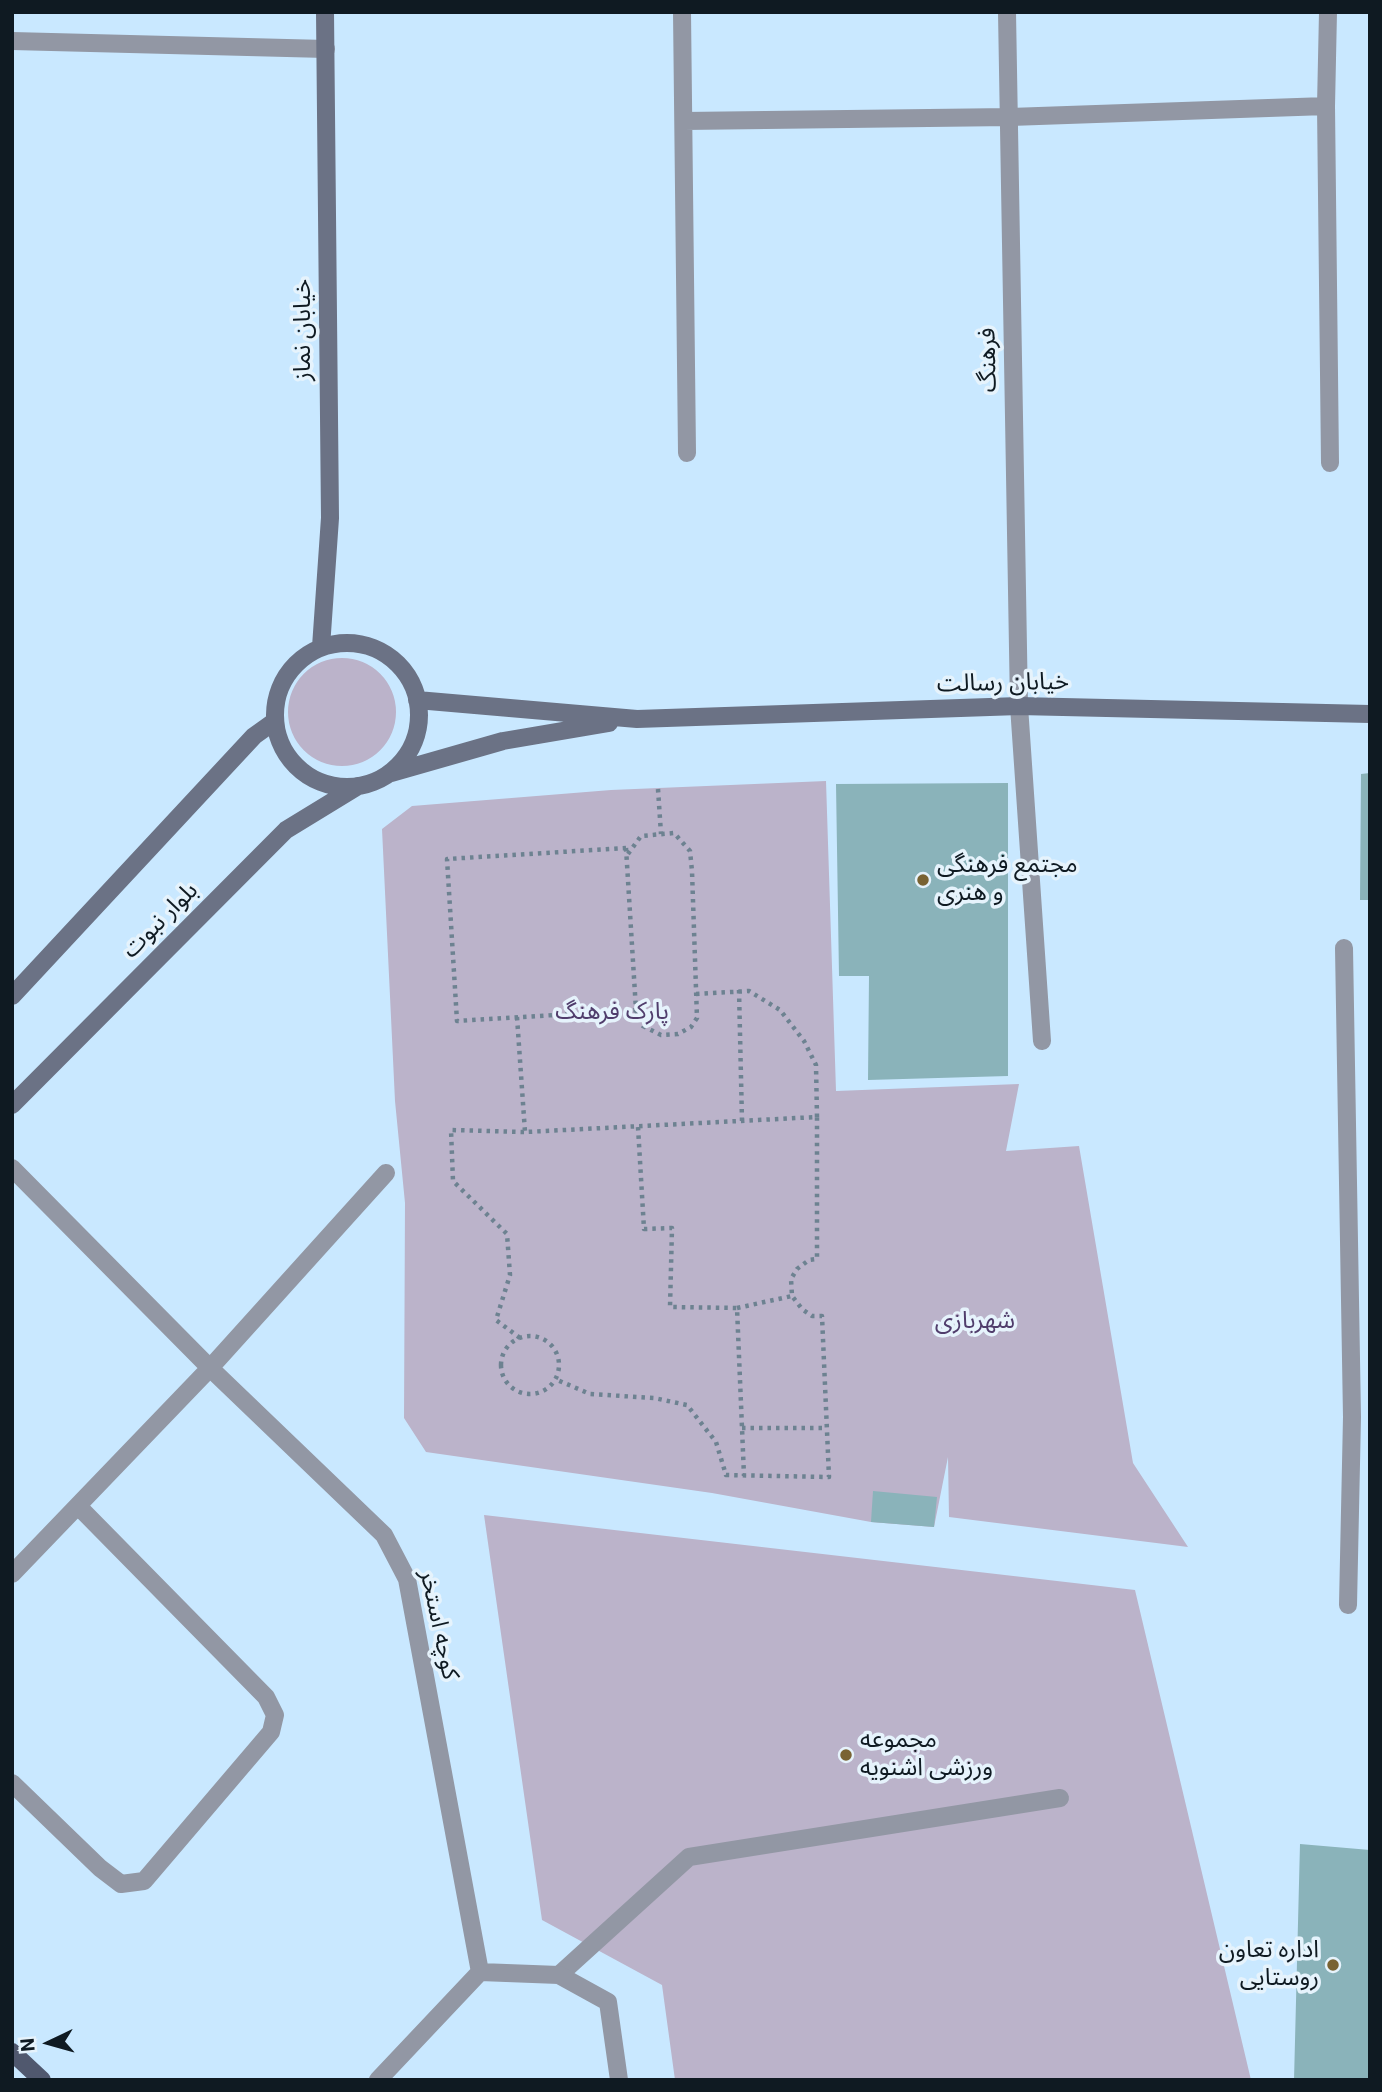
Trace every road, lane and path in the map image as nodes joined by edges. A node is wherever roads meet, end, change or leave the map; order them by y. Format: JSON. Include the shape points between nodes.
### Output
{"nodes":[{"id":1,"x":325,"y":12,"type":"edge"},
{"id":2,"x":682,"y":12,"type":"edge"},
{"id":3,"x":1007,"y":12,"type":"edge"},
{"id":4,"x":1328,"y":12,"type":"edge"},
{"id":5,"x":12,"y":41,"type":"edge"},
{"id":6,"x":326,"y":49,"type":"junction"},
{"id":7,"x":1326,"y":106,"type":"junction"},
{"id":8,"x":1010,"y":117,"type":"junction"},
{"id":9,"x":684,"y":121,"type":"junction"},
{"id":10,"x":687,"y":453,"type":"dead end"},
{"id":11,"x":1330,"y":463,"type":"dead end"},
{"id":12,"x":321,"y":647,"type":"junction"},
{"id":13,"x":417,"y":699,"type":"junction"},
{"id":14,"x":1019,"y":706,"type":"junction"},
{"id":15,"x":1370,"y":714,"type":"edge"},
{"id":16,"x":637,"y":719,"type":"junction"},
{"id":17,"x":275,"y":721,"type":"junction"},
{"id":18,"x":388,"y":774,"type":"junction"},
{"id":19,"x":358,"y":786,"type":"junction"},
{"id":20,"x":658,"y":789,"type":"dead end"},
{"id":21,"x":660,"y":834,"type":"junction"},
{"id":22,"x":627,"y":855,"type":"junction"},
{"id":23,"x":1344,"y":948,"type":"dead end"},
{"id":24,"x":739,"y":990,"type":"junction"},
{"id":25,"x":696,"y":993,"type":"junction"},
{"id":26,"x":12,"y":996,"type":"edge"},
{"id":27,"x":636,"y":1010,"type":"junction"},
{"id":28,"x":517,"y":1017,"type":"junction"},
{"id":29,"x":1042,"y":1041,"type":"dead end"},
{"id":30,"x":12,"y":1105,"type":"edge"},
{"id":31,"x":817,"y":1117,"type":"junction"},
{"id":32,"x":742,"y":1121,"type":"junction"},
{"id":33,"x":638,"y":1126,"type":"junction"},
{"id":34,"x":525,"y":1132,"type":"junction"},
{"id":35,"x":12,"y":1168,"type":"edge"},
{"id":36,"x":386,"y":1173,"type":"dead end"},
{"id":37,"x":792,"y":1296,"type":"junction"},
{"id":38,"x":737,"y":1308,"type":"junction"},
{"id":39,"x":520,"y":1338,"type":"junction"},
{"id":40,"x":210,"y":1368,"type":"junction"},
{"id":41,"x":555,"y":1379,"type":"junction"},
{"id":42,"x":1361,"y":1416,"type":"edge"},
{"id":43,"x":742,"y":1428,"type":"junction"},
{"id":44,"x":827,"y":1428,"type":"junction"},
{"id":45,"x":744,"y":1476,"type":"junction"},
{"id":46,"x":78,"y":1506,"type":"junction"},
{"id":47,"x":12,"y":1574,"type":"edge"},
{"id":48,"x":1348,"y":1605,"type":"dead end"},
{"id":49,"x":12,"y":1783,"type":"edge"},
{"id":50,"x":1059,"y":1798,"type":"dead end"},
{"id":51,"x":480,"y":1972,"type":"junction"},
{"id":52,"x":559,"y":1975,"type":"junction"},
{"id":53,"x":12,"y":2052,"type":"edge"},
{"id":54,"x":42,"y":2080,"type":"edge"},
{"id":55,"x":378,"y":2080,"type":"edge"},
{"id":56,"x":619,"y":2080,"type":"edge"}],
"edges":[{"from":1,"to":6,"type":"street","name":"خیابان نماز"},
{"from":2,"to":9,"type":"street"},
{"from":3,"to":8,"type":"street","name":"فرهنگ"},
{"from":4,"to":7,"type":"street"},
{"from":5,"to":6,"type":"street"},
{"from":6,"to":12,"type":"street","name":"خیابان نماز","via":[[330,518]]},
{"from":7,"to":8,"type":"street"},
{"from":7,"to":11,"type":"street"},
{"from":8,"to":9,"type":"street"},
{"from":8,"to":14,"type":"street","name":"فرهنگ"},
{"from":9,"to":10,"type":"street"},
{"from":12,"to":13,"type":"street","via":[[345,643],[369,647],[391,658],[408,677]]},
{"from":12,"to":17,"type":"street","via":[[285,676]]},
{"from":13,"to":16,"type":"street"},
{"from":13,"to":18,"type":"street","via":[[414,741]]},
{"from":14,"to":15,"type":"street","name":"خیابان رسالت"},
{"from":14,"to":16,"type":"street","name":"خیابان رسالت"},
{"from":14,"to":29,"type":"street","name":"فرهنگ"},
{"from":16,"to":18,"type":"street","via":[[503,741]]},
{"from":17,"to":19,"type":"street","via":[[293,764],[334,786]]},
{"from":17,"to":26,"type":"street","via":[[254,736]]},
{"from":18,"to":19,"type":"street"},
{"from":19,"to":30,"type":"street","name":"بلوار نبوت","via":[[286,830]]},
{"from":20,"to":21,"type":"path"},
{"from":21,"to":22,"type":"path","via":[[641,836]]},
{"from":21,"to":25,"type":"path","via":[[674,833],[690,851]]},
{"from":22,"to":27,"type":"path"},
{"from":22,"to":28,"type":"path","via":[[626,848],[447,859],[457,1021]]},
{"from":23,"to":42,"type":"street"},
{"from":24,"to":25,"type":"path"},
{"from":24,"to":31,"type":"path","via":[[780,1010],[804,1041],[816,1065]]},
{"from":24,"to":32,"type":"path"},
{"from":25,"to":27,"type":"path","via":[[697,1018],[678,1034],[661,1035],[643,1026]]},
{"from":27,"to":28,"type":"path"},
{"from":28,"to":34,"type":"path"},
{"from":31,"to":32,"type":"path"},
{"from":31,"to":37,"type":"path","via":[[817,1259],[797,1269],[791,1279]]},
{"from":32,"to":33,"type":"path"},
{"from":33,"to":34,"type":"path"},
{"from":33,"to":38,"type":"path","via":[[644,1229],[672,1228],[670,1307]]},
{"from":34,"to":39,"type":"path","via":[[451,1130],[453,1181],[507,1234],[510,1275],[496,1320]]},
{"from":35,"to":40,"type":"street","name":"کوچه استخر"},
{"from":36,"to":40,"type":"street"},
{"from":37,"to":38,"type":"path"},
{"from":37,"to":44,"type":"path","via":[[812,1316],[822,1316]]},
{"from":38,"to":43,"type":"path"},
{"from":39,"to":41,"type":"path","via":[[548,1342],[558,1359]]},
{"from":39,"to":41,"type":"path","via":[[504,1350],[501,1359],[508,1385],[533,1394]]},
{"from":40,"to":46,"type":"street"},
{"from":40,"to":51,"type":"street","name":"کوچه استخر","via":[[384,1535],[407,1579]]},
{"from":41,"to":45,"type":"path","via":[[590,1394],[687,1405],[716,1442],[726,1475]]},
{"from":42,"to":48,"type":"street"},
{"from":43,"to":44,"type":"path"},
{"from":43,"to":45,"type":"path"},
{"from":44,"to":45,"type":"path","via":[[829,1477]]},
{"from":46,"to":47,"type":"street"},
{"from":46,"to":49,"type":"street","via":[[266,1696],[275,1715],[271,1732],[144,1881],[121,1884]]},
{"from":50,"to":52,"type":"street","via":[[689,1857]]},
{"from":51,"to":52,"type":"street"},
{"from":51,"to":55,"type":"street"},
{"from":52,"to":56,"type":"street","via":[[608,2001]]},
{"from":53,"to":54,"type":"main road"}]}
